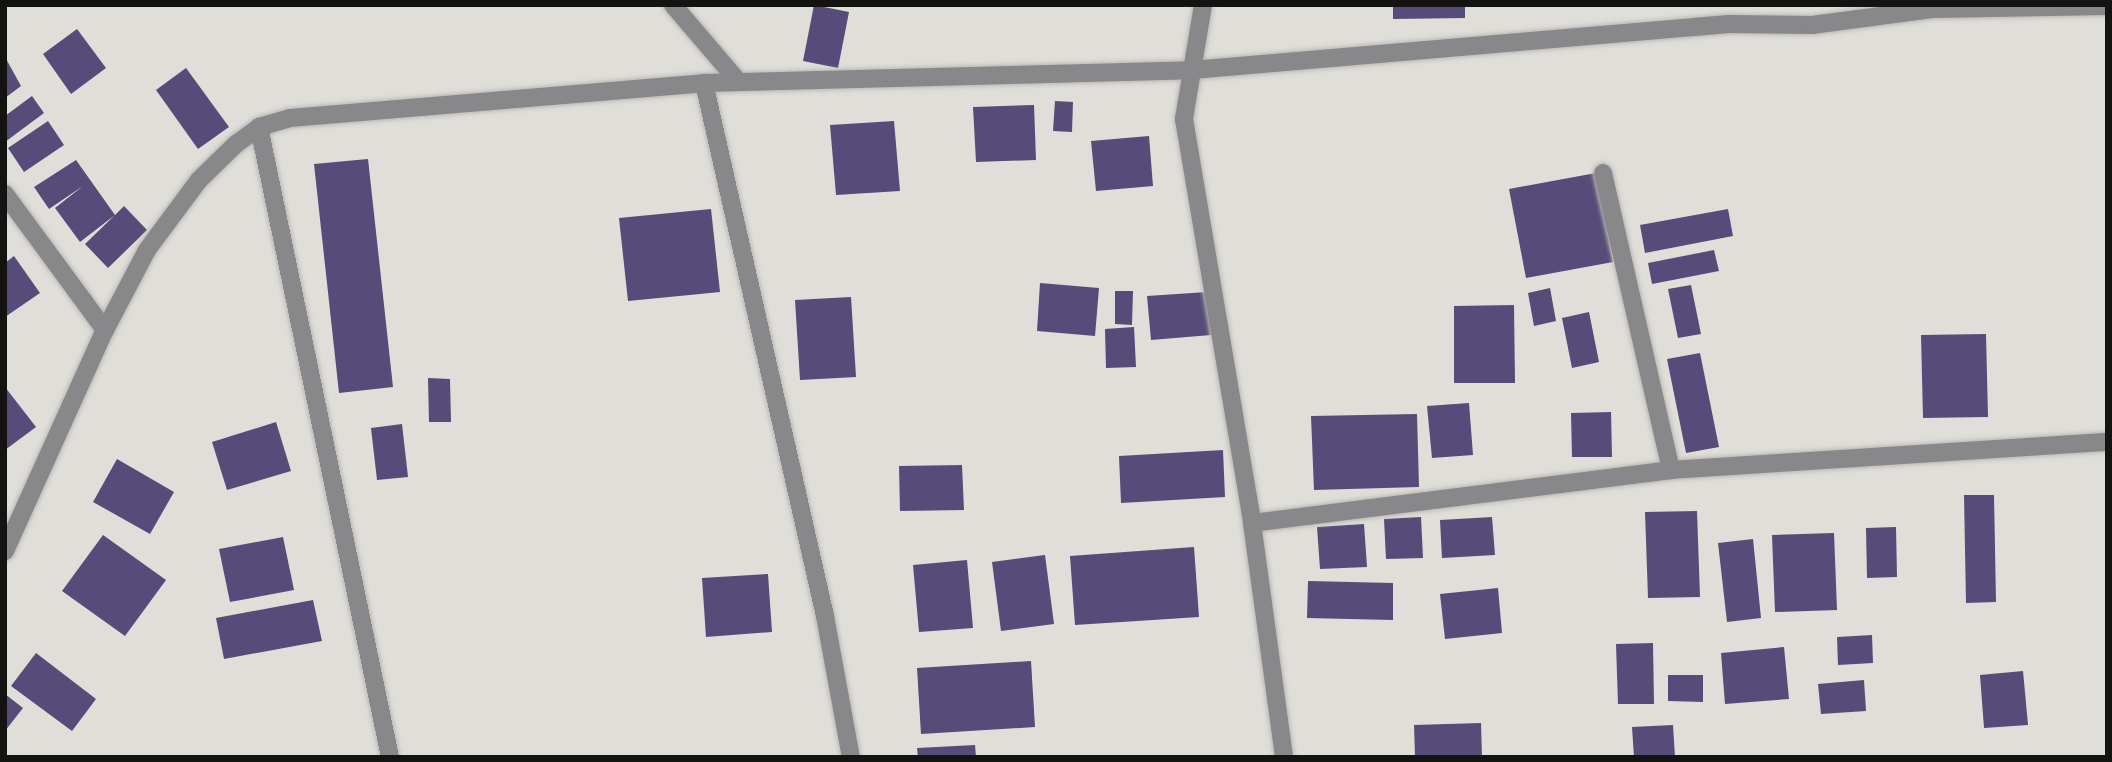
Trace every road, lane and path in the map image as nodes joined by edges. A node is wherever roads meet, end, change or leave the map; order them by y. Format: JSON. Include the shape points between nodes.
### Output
{"nodes":[{"id":1,"x":673,"y":5,"type":"edge"},
{"id":2,"x":1203,"y":5,"type":"edge"},
{"id":3,"x":2107,"y":6,"type":"edge"},
{"id":4,"x":1192,"y":70,"type":"junction"},
{"id":5,"x":738,"y":81,"type":"junction"},
{"id":6,"x":704,"y":83,"type":"junction"},
{"id":7,"x":259,"y":127,"type":"junction"},
{"id":8,"x":1603,"y":173,"type":"dead end"},
{"id":9,"x":5,"y":194,"type":"edge"},
{"id":10,"x":105,"y":330,"type":"junction"},
{"id":11,"x":2107,"y":442,"type":"edge"},
{"id":12,"x":1671,"y":470,"type":"junction"},
{"id":13,"x":1251,"y":523,"type":"junction"},
{"id":14,"x":5,"y":551,"type":"edge"},
{"id":15,"x":390,"y":757,"type":"edge"},
{"id":16,"x":851,"y":757,"type":"edge"},
{"id":17,"x":1284,"y":757,"type":"edge"}],
"edges":[{"from":1,"to":5,"type":"street"},
{"from":2,"to":4,"type":"street"},
{"from":3,"to":4,"type":"street","via":[[1934,9],[1812,25],[1729,24]]},
{"from":4,"to":5,"type":"street"},
{"from":4,"to":13,"type":"street","via":[[1184,119]]},
{"from":5,"to":6,"type":"street"},
{"from":6,"to":7,"type":"street","via":[[290,118]]},
{"from":6,"to":16,"type":"street","via":[[825,616]]},
{"from":7,"to":10,"type":"street","via":[[199,180],[147,250]]},
{"from":7,"to":15,"type":"street"},
{"from":8,"to":12,"type":"street"},
{"from":9,"to":10,"type":"street"},
{"from":10,"to":14,"type":"street"},
{"from":11,"to":12,"type":"street"},
{"from":12,"to":13,"type":"street"},
{"from":13,"to":17,"type":"street"}]}
